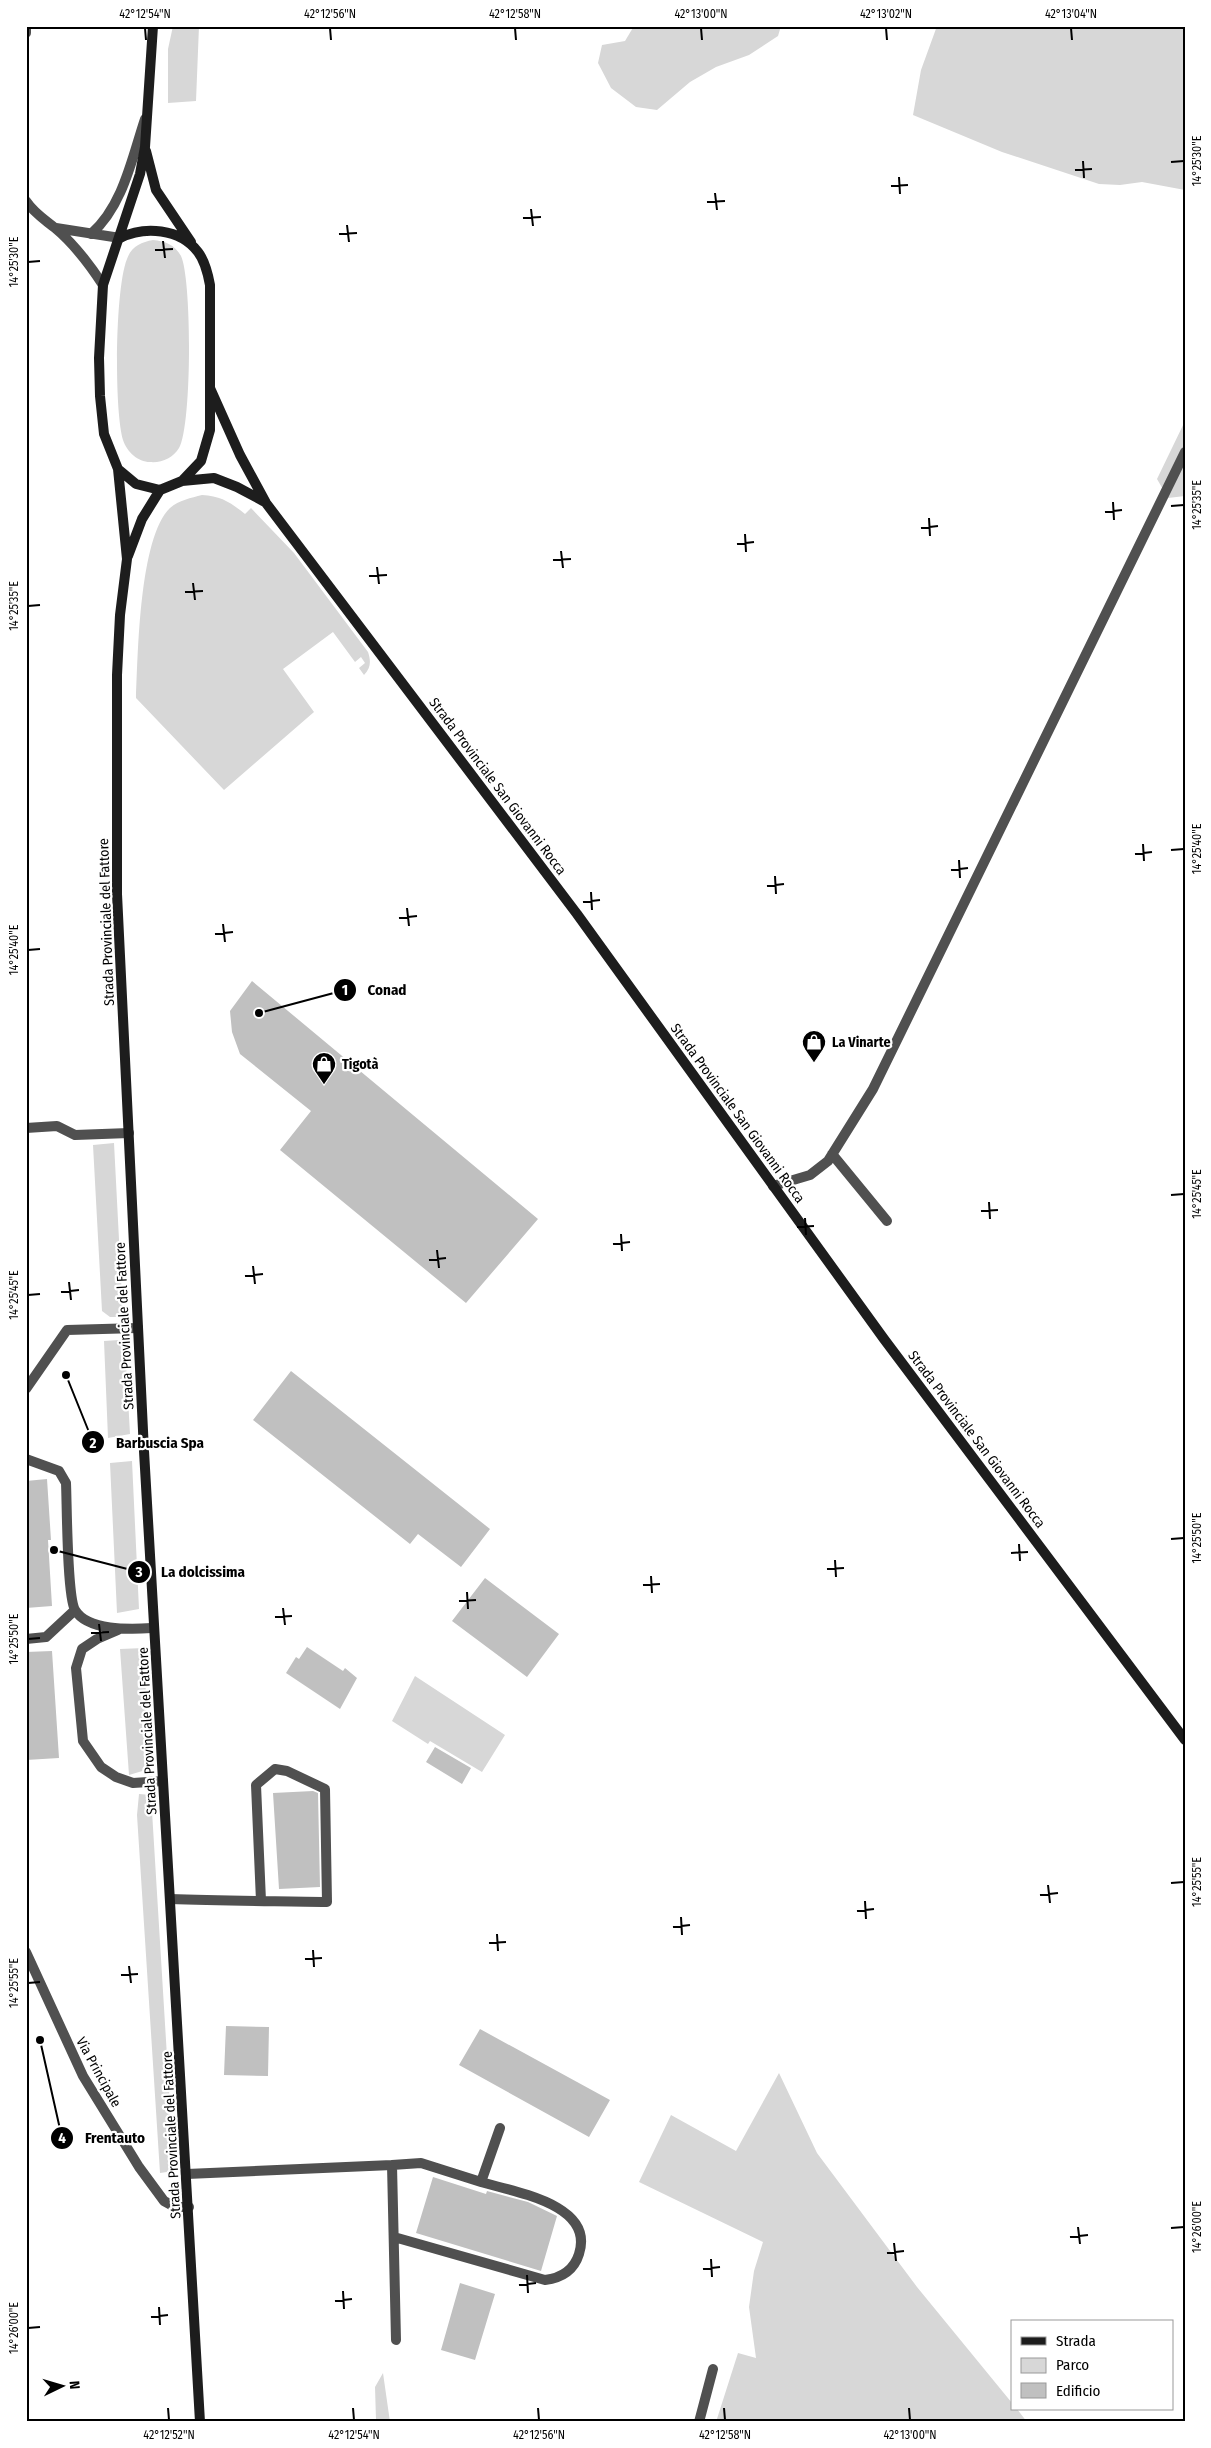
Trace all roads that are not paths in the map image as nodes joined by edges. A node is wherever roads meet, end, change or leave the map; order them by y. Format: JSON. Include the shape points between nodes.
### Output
{"nodes":[{"id":1,"x":153,"y":26,"type":"edge"},
{"id":2,"x":26,"y":29,"type":"edge"},
{"id":3,"x":26,"y":33,"type":"edge"},
{"id":4,"x":148,"y":112,"type":"junction"},
{"id":5,"x":145,"y":147,"type":"junction"},
{"id":6,"x":26,"y":201,"type":"edge"},
{"id":7,"x":56,"y":228,"type":"junction"},
{"id":8,"x":91,"y":234,"type":"junction"},
{"id":9,"x":120,"y":238,"type":"junction"},
{"id":10,"x":198,"y":251,"type":"junction"},
{"id":11,"x":103,"y":285,"type":"junction"},
{"id":12,"x":210,"y":388,"type":"junction"},
{"id":13,"x":1185,"y":452,"type":"edge"},
{"id":14,"x":118,"y":470,"type":"junction"},
{"id":15,"x":182,"y":481,"type":"junction"},
{"id":16,"x":160,"y":490,"type":"junction"},
{"id":17,"x":266,"y":503,"type":"junction"},
{"id":18,"x":127,"y":559,"type":"junction"},
{"id":19,"x":26,"y":1128,"type":"edge"},
{"id":20,"x":129,"y":1133,"type":"junction"},
{"id":21,"x":832,"y":1154,"type":"junction"},
{"id":22,"x":773,"y":1186,"type":"junction"},
{"id":23,"x":887,"y":1221,"type":"dead end"},
{"id":24,"x":138,"y":1328,"type":"junction"},
{"id":25,"x":26,"y":1389,"type":"edge"},
{"id":26,"x":26,"y":1459,"type":"edge"},
{"id":27,"x":75,"y":1610,"type":"junction"},
{"id":28,"x":154,"y":1628,"type":"junction"},
{"id":29,"x":118,"y":1630,"type":"junction"},
{"id":30,"x":26,"y":1639,"type":"edge"},
{"id":31,"x":1185,"y":1740,"type":"edge"},
{"id":32,"x":164,"y":1782,"type":"junction"},
{"id":33,"x":170,"y":1899,"type":"junction"},
{"id":34,"x":261,"y":1901,"type":"junction"},
{"id":35,"x":26,"y":1952,"type":"edge"},
{"id":36,"x":500,"y":2128,"type":"dead end"},
{"id":37,"x":392,"y":2165,"type":"junction"},
{"id":38,"x":187,"y":2174,"type":"junction"},
{"id":39,"x":481,"y":2182,"type":"junction"},
{"id":40,"x":189,"y":2207,"type":"junction"},
{"id":41,"x":394,"y":2237,"type":"junction"},
{"id":42,"x":396,"y":2340,"type":"dead end"},
{"id":43,"x":713,"y":2369,"type":"dead end"},
{"id":44,"x":200,"y":2422,"type":"edge"},
{"id":45,"x":699,"y":2422,"type":"edge"}],
"edges":[{"from":1,"to":4,"type":"main road"},
{"from":2,"to":3,"type":"street"},
{"from":4,"to":5,"type":"main road"},
{"from":4,"to":8,"type":"street","via":[[118,197],[108,216]]},
{"from":5,"to":9,"type":"main road"},
{"from":5,"to":10,"type":"main road","via":[[156,190]]},
{"from":6,"to":7,"type":"street","via":[[35,214]]},
{"from":7,"to":8,"type":"street"},
{"from":7,"to":11,"type":"street"},
{"from":8,"to":9,"type":"street"},
{"from":9,"to":10,"type":"main road","via":[[152,230],[177,236]]},
{"from":9,"to":11,"type":"main road","name":"Strada Provinciale del Fattore","via":[[113,250]]},
{"from":10,"to":12,"type":"main road","via":[[210,285]]},
{"from":11,"to":14,"type":"main road","name":"Strada Provinciale del Fattore","via":[[100,396],[104,434]]},
{"from":12,"to":15,"type":"main road","via":[[210,430],[201,461]]},
{"from":12,"to":17,"type":"main road","name":"Strada Provinciale San Giovanni Rocca"},
{"from":13,"to":21,"type":"street","via":[[908,1021],[873,1089]]},
{"from":14,"to":16,"type":"main road","via":[[136,484]]},
{"from":14,"to":18,"type":"main road","name":"Strada Provinciale del Fattore"},
{"from":15,"to":16,"type":"main road"},
{"from":15,"to":17,"type":"main road","name":"Strada Provinciale San Giovanni Rocca","via":[[214,478]]},
{"from":16,"to":18,"type":"main road","name":"Strada Provinciale del Fattore","via":[[142,519]]},
{"from":17,"to":22,"type":"main road","name":"Strada Provinciale San Giovanni Rocca","via":[[578,914]]},
{"from":18,"to":20,"type":"main road","name":"Strada Provinciale del Fattore","via":[[118,658],[116,771],[117,894]]},
{"from":19,"to":20,"type":"street","via":[[57,1126],[75,1135]]},
{"from":20,"to":24,"type":"main road","name":"Strada Provinciale del Fattore"},
{"from":21,"to":22,"type":"street","via":[[810,1175]]},
{"from":21,"to":23,"type":"street"},
{"from":22,"to":31,"type":"main road","name":"Strada Provinciale San Giovanni Rocca"},
{"from":24,"to":25,"type":"street","via":[[67,1330]]},
{"from":24,"to":28,"type":"main road","name":"Strada Provinciale del Fattore"},
{"from":26,"to":27,"type":"street","via":[[59,1471],[66,1483],[71,1591]]},
{"from":27,"to":29,"type":"street","via":[[87,1620]]},
{"from":27,"to":30,"type":"street","via":[[46,1637]]},
{"from":28,"to":29,"type":"street"},
{"from":28,"to":32,"type":"main road","name":"Strada Provinciale del Fattore"},
{"from":29,"to":32,"type":"street","via":[[97,1638],[82,1649],[76,1668],[83,1741],[101,1767],[116,1777],[133,1783]]},
{"from":32,"to":33,"type":"main road","name":"Strada Provinciale del Fattore"},
{"from":33,"to":34,"type":"street"},
{"from":33,"to":38,"type":"main road","name":"Strada Provinciale del Fattore"},
{"from":34,"to":34,"type":"street","via":[[327,1902],[325,1789],[287,1771],[275,1769],[256,1785]]},
{"from":35,"to":40,"type":"street","name":"Via Principale","via":[[83,2076],[139,2167],[164,2201],[175,2207]]},
{"from":36,"to":39,"type":"street"},
{"from":37,"to":38,"type":"street"},
{"from":37,"to":39,"type":"street","via":[[421,2163]]},
{"from":37,"to":41,"type":"street"},
{"from":38,"to":40,"type":"main road","name":"Strada Provinciale del Fattore"},
{"from":39,"to":41,"type":"street","via":[[561,2208],[574,2219],[580,2229],[581,2246],[576,2262],[567,2272],[545,2280]]},
{"from":40,"to":44,"type":"main road","name":"Strada Provinciale del Fattore"},
{"from":41,"to":42,"type":"street"},
{"from":43,"to":45,"type":"street"}]}
